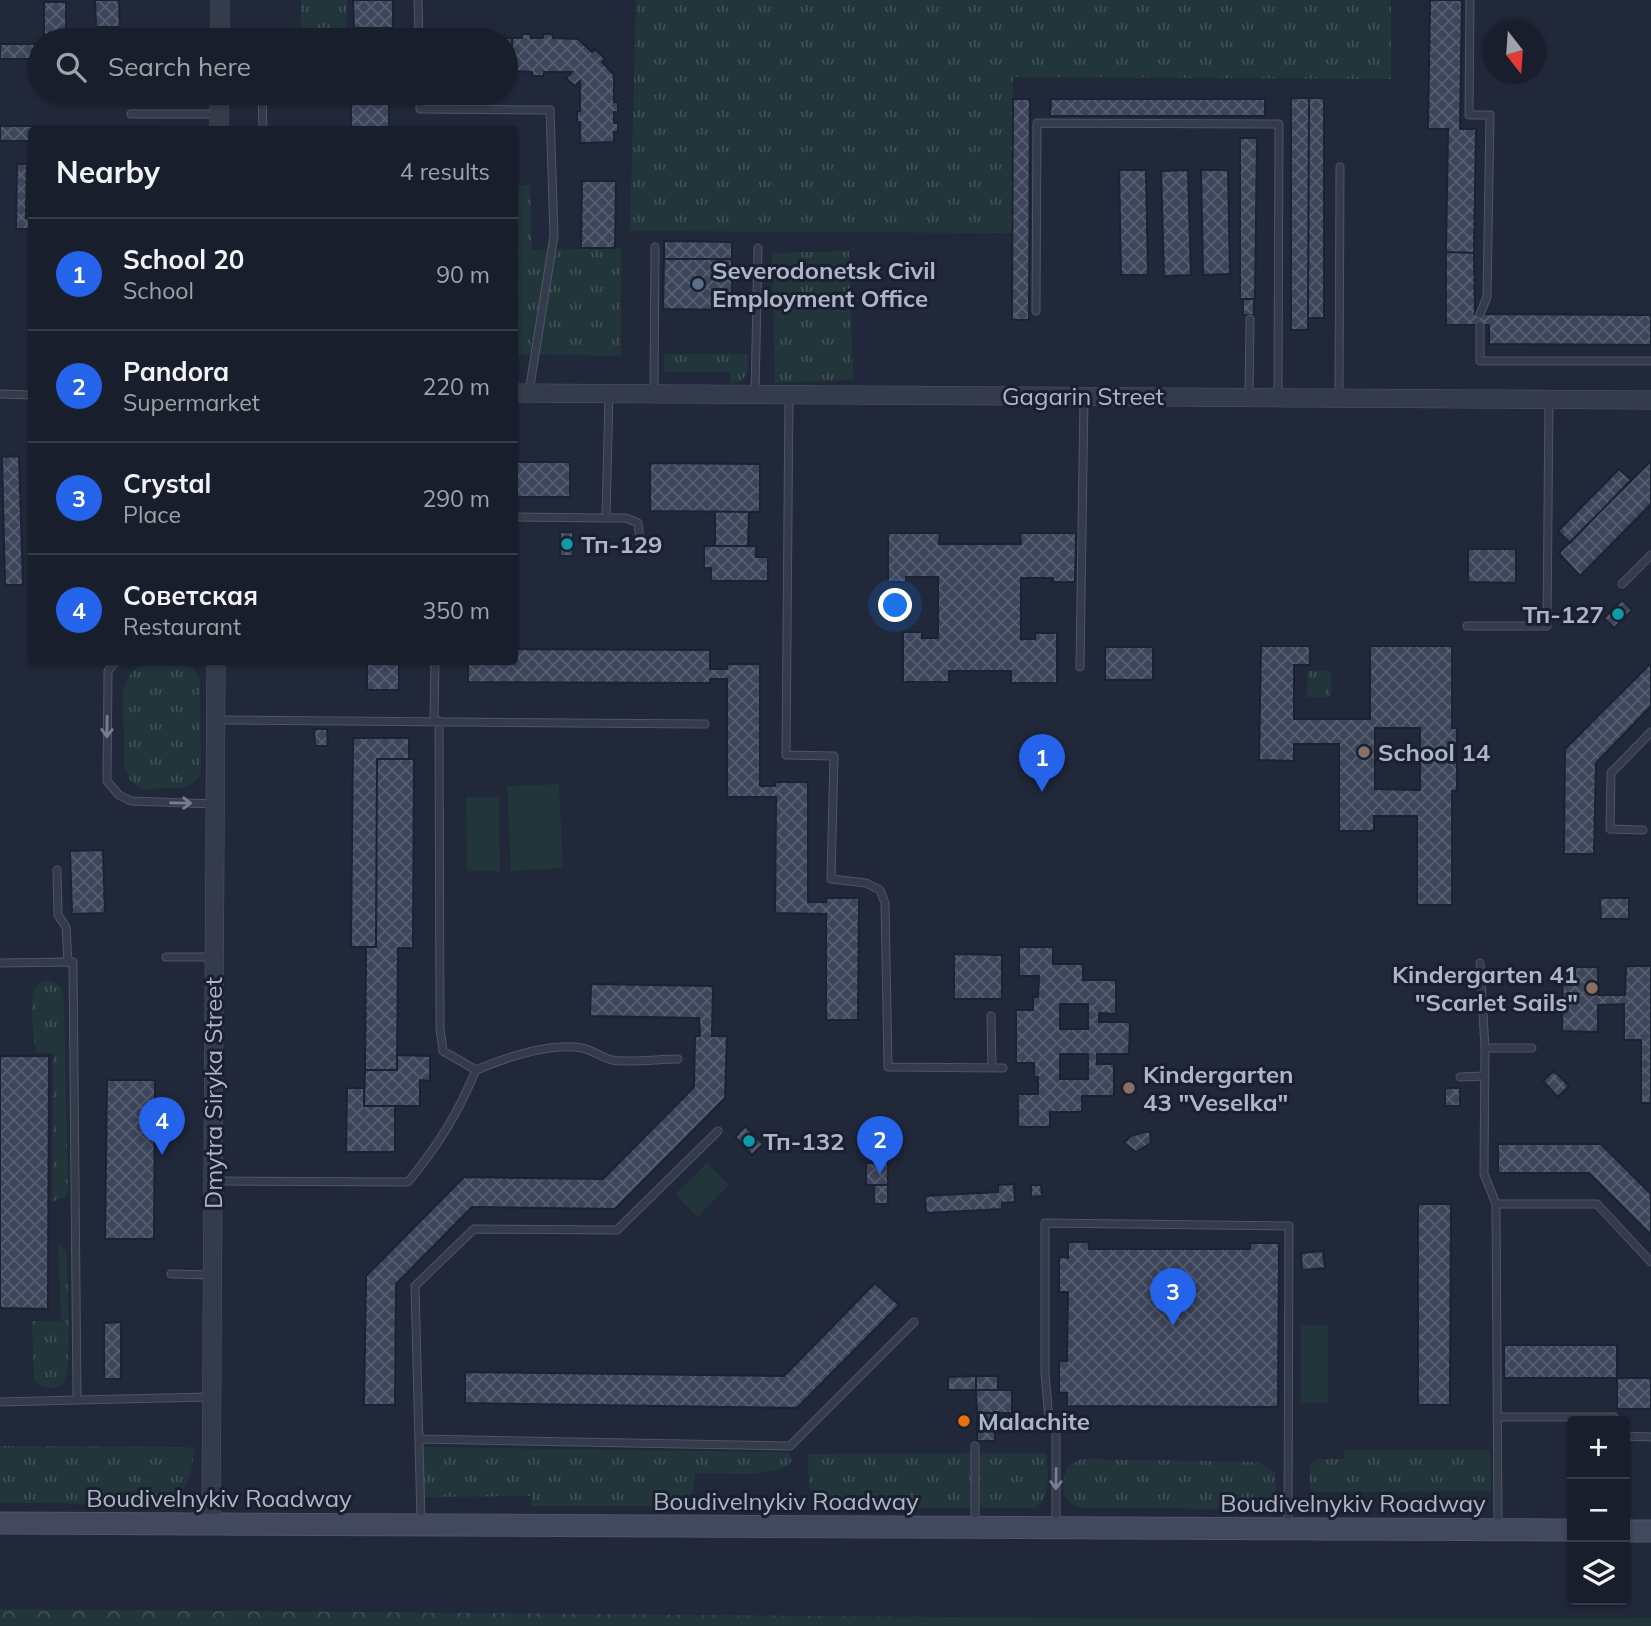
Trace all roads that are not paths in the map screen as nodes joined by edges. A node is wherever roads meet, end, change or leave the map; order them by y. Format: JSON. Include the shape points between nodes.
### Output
{"nodes":[{"id":1,"x":220,"y":0,"type":"edge"},
{"id":2,"x":418,"y":0,"type":"edge"},
{"id":3,"x":1470,"y":0,"type":"edge"},
{"id":4,"x":220,"y":28,"type":"edge"},
{"id":5,"x":419,"y":28,"type":"edge"},
{"id":6,"x":262,"y":105,"type":"edge"},
{"id":7,"x":420,"y":105,"type":"edge"},
{"id":8,"x":131,"y":114,"type":"dead end"},
{"id":9,"x":219,"y":122,"type":"edge"},
{"id":10,"x":263,"y":126,"type":"edge"},
{"id":11,"x":1340,"y":167,"type":"dead end"},
{"id":12,"x":655,"y":247,"type":"dead end"},
{"id":13,"x":758,"y":248,"type":"dead end"},
{"id":14,"x":1036,"y":311,"type":"dead end"},
{"id":15,"x":1480,"y":314,"type":"dead end"},
{"id":16,"x":1250,"y":319,"type":"dead end"},
{"id":17,"x":1480,"y":325,"type":"dead end"},
{"id":18,"x":1651,"y":361,"type":"edge"},
{"id":19,"x":522,"y":393,"type":"edge"},
{"id":20,"x":0,"y":394,"type":"edge"},
{"id":21,"x":609,"y":394,"type":"junction"},
{"id":22,"x":654,"y":394,"type":"junction"},
{"id":23,"x":28,"y":395,"type":"edge"},
{"id":24,"x":755,"y":395,"type":"junction"},
{"id":25,"x":789,"y":395,"type":"junction"},
{"id":26,"x":1084,"y":396,"type":"junction"},
{"id":27,"x":1249,"y":397,"type":"junction"},
{"id":28,"x":1278,"y":397,"type":"junction"},
{"id":29,"x":1339,"y":398,"type":"junction"},
{"id":30,"x":1549,"y":399,"type":"junction"},
{"id":31,"x":1651,"y":400,"type":"edge"},
{"id":32,"x":518,"y":517,"type":"edge"},
{"id":33,"x":607,"y":518,"type":"junction"},
{"id":34,"x":640,"y":550,"type":"dead end"},
{"id":35,"x":1651,"y":555,"type":"edge"},
{"id":36,"x":1622,"y":583,"type":"dead end"},
{"id":37,"x":1466,"y":626,"type":"dead end"},
{"id":38,"x":113,"y":665,"type":"edge"},
{"id":39,"x":216,"y":665,"type":"edge"},
{"id":40,"x":435,"y":665,"type":"edge"},
{"id":41,"x":1080,"y":667,"type":"dead end"},
{"id":42,"x":216,"y":720,"type":"junction"},
{"id":43,"x":437,"y":721,"type":"junction"},
{"id":44,"x":705,"y":724,"type":"dead end"},
{"id":45,"x":1651,"y":732,"type":"edge"},
{"id":46,"x":215,"y":804,"type":"junction"},
{"id":47,"x":1643,"y":830,"type":"dead end"},
{"id":48,"x":57,"y":870,"type":"dead end"},
{"id":49,"x":166,"y":957,"type":"dead end"},
{"id":50,"x":214,"y":957,"type":"junction"},
{"id":51,"x":68,"y":962,"type":"junction"},
{"id":52,"x":0,"y":963,"type":"edge"},
{"id":53,"x":1480,"y":963,"type":"dead end"},
{"id":54,"x":991,"y":1016,"type":"dead end"},
{"id":55,"x":1485,"y":1048,"type":"junction"},
{"id":56,"x":1532,"y":1048,"type":"dead end"},
{"id":57,"x":678,"y":1059,"type":"dead end"},
{"id":58,"x":992,"y":1067,"type":"junction"},
{"id":59,"x":1003,"y":1068,"type":"dead end"},
{"id":60,"x":476,"y":1070,"type":"junction"},
{"id":61,"x":1485,"y":1076,"type":"junction"},
{"id":62,"x":1460,"y":1077,"type":"dead end"},
{"id":63,"x":718,"y":1131,"type":"dead end"},
{"id":64,"x":213,"y":1181,"type":"junction"},
{"id":65,"x":1496,"y":1203,"type":"junction"},
{"id":66,"x":1651,"y":1262,"type":"edge"},
{"id":67,"x":171,"y":1274,"type":"dead end"},
{"id":68,"x":212,"y":1275,"type":"junction"},
{"id":69,"x":914,"y":1322,"type":"dead end"},
{"id":70,"x":212,"y":1397,"type":"junction"},
{"id":71,"x":77,"y":1400,"type":"junction"},
{"id":72,"x":0,"y":1402,"type":"edge"},
{"id":73,"x":1497,"y":1417,"type":"junction"},
{"id":74,"x":1567,"y":1417,"type":"edge"},
{"id":75,"x":1630,"y":1436,"type":"edge"},
{"id":76,"x":1651,"y":1437,"type":"edge"},
{"id":77,"x":420,"y":1439,"type":"junction"},
{"id":78,"x":975,"y":1446,"type":"dead end"},
{"id":79,"x":0,"y":1524,"type":"edge"},
{"id":80,"x":211,"y":1524,"type":"junction"},
{"id":81,"x":421,"y":1526,"type":"junction"},
{"id":82,"x":976,"y":1528,"type":"junction"},
{"id":83,"x":1056,"y":1528,"type":"junction"},
{"id":84,"x":1288,"y":1530,"type":"junction"},
{"id":85,"x":1498,"y":1530,"type":"junction"},
{"id":86,"x":1567,"y":1531,"type":"edge"},
{"id":87,"x":1630,"y":1531,"type":"edge"},
{"id":88,"x":1651,"y":1531,"type":"edge"}],
"edges":[{"from":1,"to":4,"type":"street"},
{"from":2,"to":5,"type":"lane"},
{"from":3,"to":15,"type":"lane","via":[[1469,115],[1490,115],[1487,297]]},
{"from":6,"to":10,"type":"lane"},
{"from":7,"to":19,"type":"lane","via":[[420,109],[550,110],[554,236]]},
{"from":8,"to":9,"type":"lane"},
{"from":11,"to":29,"type":"lane"},
{"from":12,"to":22,"type":"lane"},
{"from":13,"to":24,"type":"lane"},
{"from":14,"to":28,"type":"lane","via":[[1037,123],[1279,124]]},
{"from":16,"to":27,"type":"lane"},
{"from":17,"to":18,"type":"lane","via":[[1480,361]]},
{"from":19,"to":21,"type":"street","name":"Gagarin Street"},
{"from":20,"to":23,"type":"lane"},
{"from":21,"to":22,"type":"street","name":"Gagarin Street"},
{"from":21,"to":33,"type":"lane"},
{"from":22,"to":24,"type":"street","name":"Gagarin Street"},
{"from":24,"to":25,"type":"street","name":"Gagarin Street"},
{"from":25,"to":26,"type":"street","name":"Gagarin Street"},
{"from":25,"to":58,"type":"lane","via":[[786,755],[834,756],[831,879],[866,883],[880,890],[885,903],[888,1067]]},
{"from":26,"to":27,"type":"street","name":"Gagarin Street"},
{"from":26,"to":41,"type":"lane"},
{"from":27,"to":28,"type":"street","name":"Gagarin Street"},
{"from":28,"to":29,"type":"street","name":"Gagarin Street"},
{"from":29,"to":30,"type":"street","name":"Gagarin Street"},
{"from":30,"to":31,"type":"street","name":"Gagarin Street"},
{"from":30,"to":37,"type":"lane","via":[[1547,625]]},
{"from":32,"to":33,"type":"lane"},
{"from":33,"to":34,"type":"lane","via":[[638,523]]},
{"from":35,"to":36,"type":"lane"},
{"from":38,"to":46,"type":"lane","one_way":true,"via":[[108,671],[107,781],[131,801]]},
{"from":39,"to":42,"type":"street","name":"Dmytra Siryka Street"},
{"from":40,"to":43,"type":"lane"},
{"from":42,"to":43,"type":"lane"},
{"from":42,"to":46,"type":"street","name":"Dmytra Siryka Street"},
{"from":43,"to":44,"type":"lane"},
{"from":43,"to":60,"type":"lane","via":[[440,1028],[443,1051]]},
{"from":45,"to":47,"type":"lane","via":[[1611,773],[1610,829]]},
{"from":46,"to":50,"type":"street","name":"Dmytra Siryka Street"},
{"from":48,"to":51,"type":"lane","via":[[58,915],[66,928]]},
{"from":49,"to":50,"type":"lane"},
{"from":50,"to":64,"type":"street","name":"Dmytra Siryka Street"},
{"from":51,"to":52,"type":"lane"},
{"from":51,"to":71,"type":"lane","via":[[72,962]]},
{"from":53,"to":55,"type":"lane"},
{"from":54,"to":58,"type":"lane"},
{"from":55,"to":56,"type":"lane"},
{"from":55,"to":61,"type":"lane"},
{"from":57,"to":60,"type":"lane","via":[[611,1060],[578,1047],[557,1048],[524,1053]]},
{"from":58,"to":59,"type":"lane"},
{"from":60,"to":64,"type":"lane","via":[[459,1110],[408,1182]]},
{"from":61,"to":62,"type":"lane"},
{"from":61,"to":65,"type":"lane","via":[[1484,1174]]},
{"from":63,"to":77,"type":"lane","via":[[617,1230],[474,1229],[415,1286]]},
{"from":64,"to":68,"type":"street","name":"Dmytra Siryka Street"},
{"from":65,"to":66,"type":"lane","via":[[1597,1204]]},
{"from":65,"to":73,"type":"lane"},
{"from":67,"to":68,"type":"lane"},
{"from":68,"to":70,"type":"street","name":"Dmytra Siryka Street"},
{"from":69,"to":77,"type":"lane","via":[[790,1446]]},
{"from":70,"to":71,"type":"lane"},
{"from":70,"to":80,"type":"street","name":"Dmytra Siryka Street"},
{"from":71,"to":72,"type":"lane"},
{"from":73,"to":74,"type":"lane"},
{"from":73,"to":85,"type":"lane"},
{"from":75,"to":76,"type":"lane"},
{"from":77,"to":81,"type":"lane"},
{"from":78,"to":82,"type":"lane"},
{"from":79,"to":80,"type":"main road","name":"Boudivelnykiv Roadway"},
{"from":80,"to":81,"type":"main road","name":"Boudivelnykiv Roadway"},
{"from":81,"to":82,"type":"main road","name":"Boudivelnykiv Roadway"},
{"from":82,"to":83,"type":"main road","name":"Boudivelnykiv Roadway"},
{"from":83,"to":84,"type":"main road","name":"Boudivelnykiv Roadway"},
{"from":84,"to":83,"type":"lane","one_way":true,"via":[[1289,1226],[1045,1223],[1045,1373],[1049,1420],[1056,1429]]},
{"from":84,"to":85,"type":"main road","name":"Boudivelnykiv Roadway"},
{"from":85,"to":86,"type":"main road","name":"Boudivelnykiv Roadway"},
{"from":87,"to":88,"type":"main road"}]}
